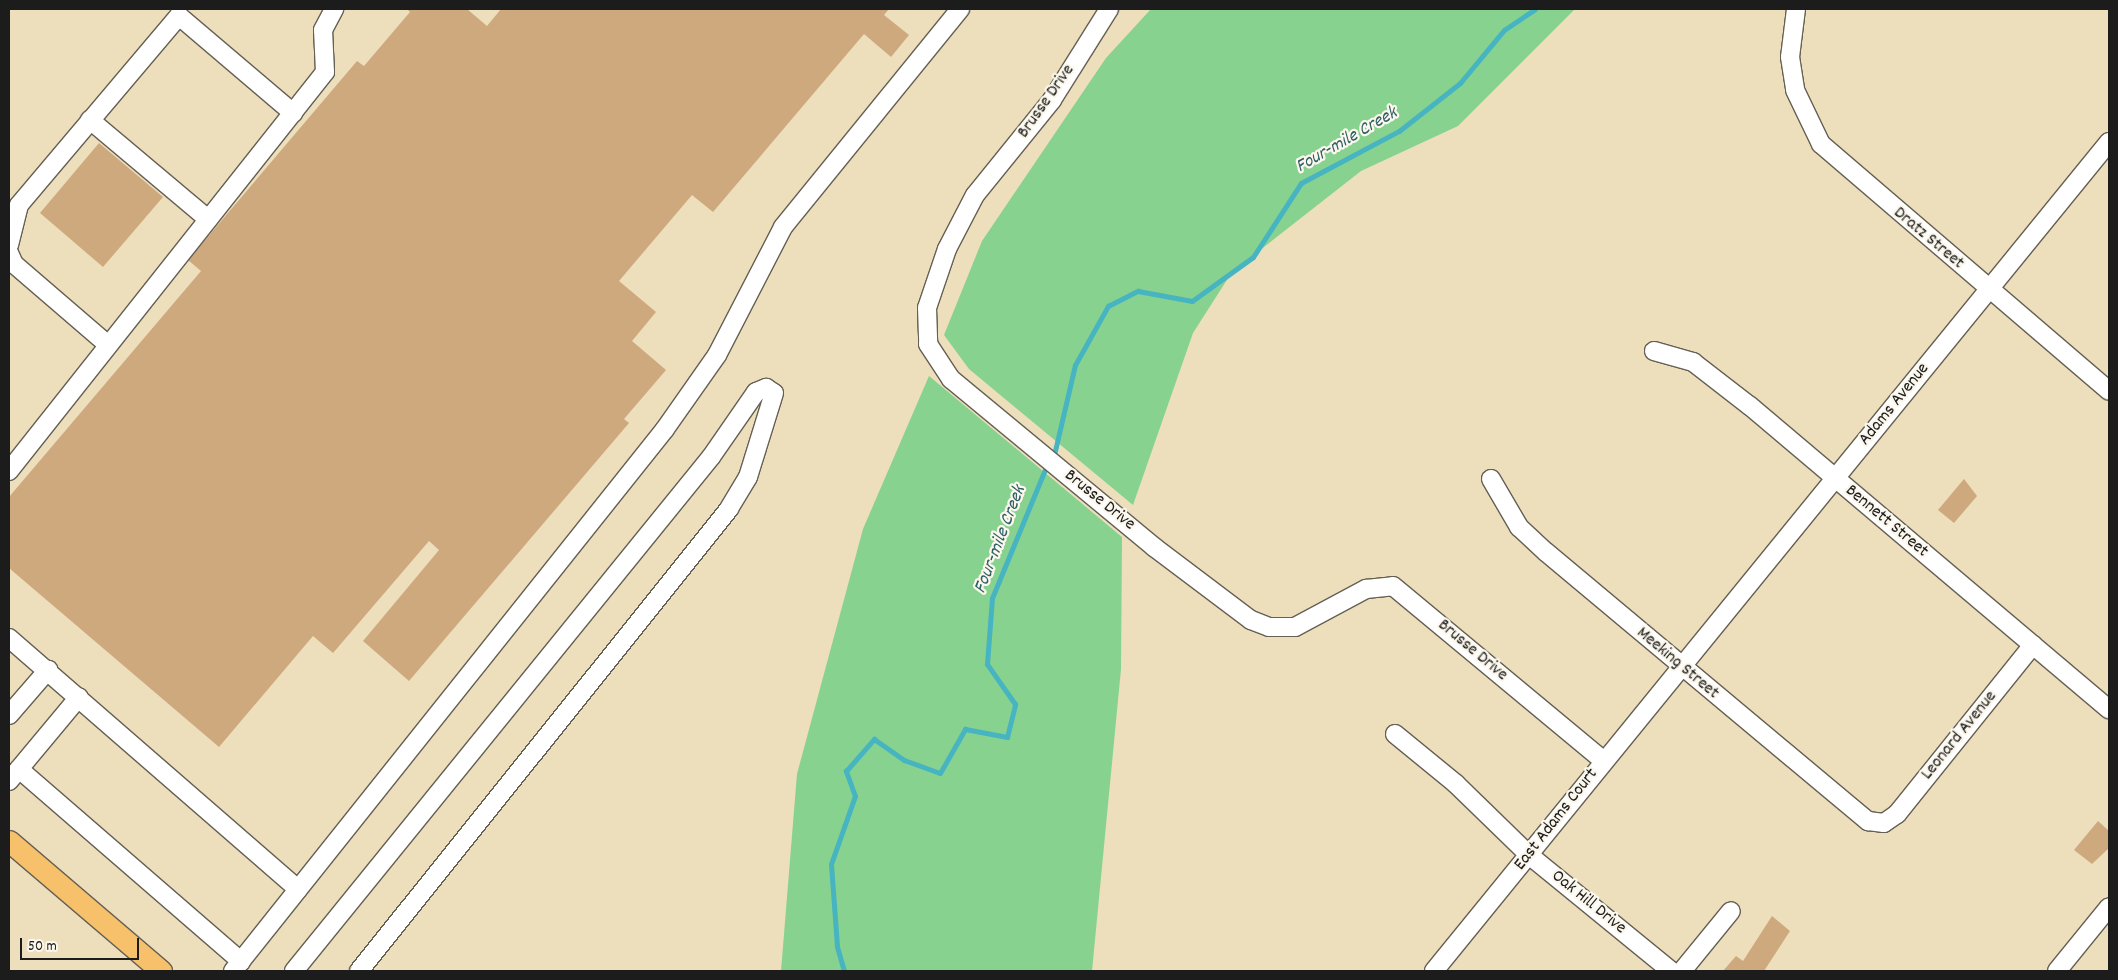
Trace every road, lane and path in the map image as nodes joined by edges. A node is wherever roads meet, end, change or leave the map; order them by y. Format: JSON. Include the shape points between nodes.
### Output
{"nodes":[{"id":1,"x":334,"y":9,"type":"edge"},
{"id":2,"x":960,"y":9,"type":"edge"},
{"id":3,"x":1109,"y":9,"type":"edge"},
{"id":4,"x":1796,"y":9,"type":"edge"},
{"id":5,"x":293,"y":113,"type":"junction"},
{"id":6,"x":90,"y":120,"type":"junction"},
{"id":7,"x":2109,"y":142,"type":"edge"},
{"id":8,"x":208,"y":219,"type":"junction"},
{"id":9,"x":9,"y":245,"type":"edge"},
{"id":10,"x":9,"y":253,"type":"edge"},
{"id":11,"x":1988,"y":290,"type":"junction"},
{"id":12,"x":107,"y":344,"type":"junction"},
{"id":13,"x":1654,"y":351,"type":"dead end"},
{"id":14,"x":2109,"y":391,"type":"edge"},
{"id":15,"x":9,"y":471,"type":"edge"},
{"id":16,"x":1834,"y":478,"type":"junction"},
{"id":17,"x":1491,"y":479,"type":"dead end"},
{"id":18,"x":9,"y":638,"type":"edge"},
{"id":19,"x":2033,"y":645,"type":"junction"},
{"id":20,"x":1680,"y":666,"type":"junction"},
{"id":21,"x":48,"y":670,"type":"junction"},
{"id":22,"x":79,"y":697,"type":"junction"},
{"id":23,"x":12,"y":703,"type":"edge"},
{"id":24,"x":2109,"y":709,"type":"edge"},
{"id":25,"x":1395,"y":734,"type":"dead end"},
{"id":26,"x":1604,"y":761,"type":"junction"},
{"id":27,"x":14,"y":775,"type":"edge"},
{"id":28,"x":1884,"y":823,"type":"joint"},
{"id":29,"x":9,"y":841,"type":"edge"},
{"id":30,"x":1529,"y":855,"type":"junction"},
{"id":31,"x":298,"y":889,"type":"junction"},
{"id":32,"x":2109,"y":907,"type":"edge"},
{"id":33,"x":1731,"y":910,"type":"dead end"},
{"id":34,"x":237,"y":966,"type":"edge"},
{"id":35,"x":161,"y":971,"type":"edge"},
{"id":36,"x":294,"y":971,"type":"edge"},
{"id":37,"x":359,"y":971,"type":"edge"},
{"id":38,"x":1434,"y":971,"type":"edge"},
{"id":39,"x":1671,"y":971,"type":"edge"},
{"id":40,"x":1682,"y":971,"type":"edge"},
{"id":41,"x":2057,"y":971,"type":"edge"}],
"edges":[{"from":1,"to":5,"type":"street","via":[[323,30],[325,72]]},
{"from":2,"to":31,"type":"street","via":[[783,227],[718,355],[665,429]]},
{"from":3,"to":26,"type":"street","name":"Brusse Drive","via":[[1052,100],[975,195],[952,240],[927,308],[933,351],[951,379],[1146,541],[1251,620],[1268,628],[1295,627],[1366,589],[1393,586]]},
{"from":4,"to":11,"type":"street","name":"Dratz Street","via":[[1790,57],[1804,117],[1821,144]]},
{"from":5,"to":6,"type":"street","via":[[179,16]]},
{"from":5,"to":8,"type":"street"},
{"from":6,"to":8,"type":"street"},
{"from":6,"to":9,"type":"street","via":[[18,204]]},
{"from":7,"to":11,"type":"street","name":"Adams Avenue"},
{"from":8,"to":12,"type":"street"},
{"from":10,"to":12,"type":"street","via":[[14,264]]},
{"from":11,"to":14,"type":"street","name":"Dratz Street"},
{"from":11,"to":16,"type":"street","name":"Adams Avenue"},
{"from":12,"to":15,"type":"street"},
{"from":13,"to":16,"type":"street","name":"Bennett Street","via":[[1693,362]]},
{"from":16,"to":19,"type":"street","name":"Bennett Street"},
{"from":16,"to":20,"type":"street","name":"Adams Avenue"},
{"from":17,"to":20,"type":"street","name":"Meeking Street","via":[[1519,527]]},
{"from":18,"to":21,"type":"street"},
{"from":19,"to":24,"type":"street","name":"Bennett Street"},
{"from":19,"to":28,"type":"street","name":"Leonard Avenue","via":[[1898,814]]},
{"from":20,"to":26,"type":"street","name":"East Adams Court"},
{"from":20,"to":28,"type":"street","name":"Meeking Street","via":[[1860,818]]},
{"from":21,"to":22,"type":"street"},
{"from":21,"to":23,"type":"street"},
{"from":22,"to":27,"type":"street"},
{"from":22,"to":31,"type":"street"},
{"from":25,"to":30,"type":"street","name":"Oak Hill Drive","via":[[1456,784]]},
{"from":26,"to":30,"type":"street","name":"East Adams Court"},
{"from":27,"to":34,"type":"street"},
{"from":29,"to":35,"type":"main road"},
{"from":30,"to":38,"type":"street","name":"East Adams Court"},
{"from":30,"to":39,"type":"street","name":"Oak Hill Drive"},
{"from":31,"to":34,"type":"street"},
{"from":32,"to":41,"type":"street"},
{"from":33,"to":40,"type":"street"},
{"from":36,"to":37,"type":"street","via":[[711,457],[756,392],[766,388],[774,393],[748,477],[729,509]]}]}
